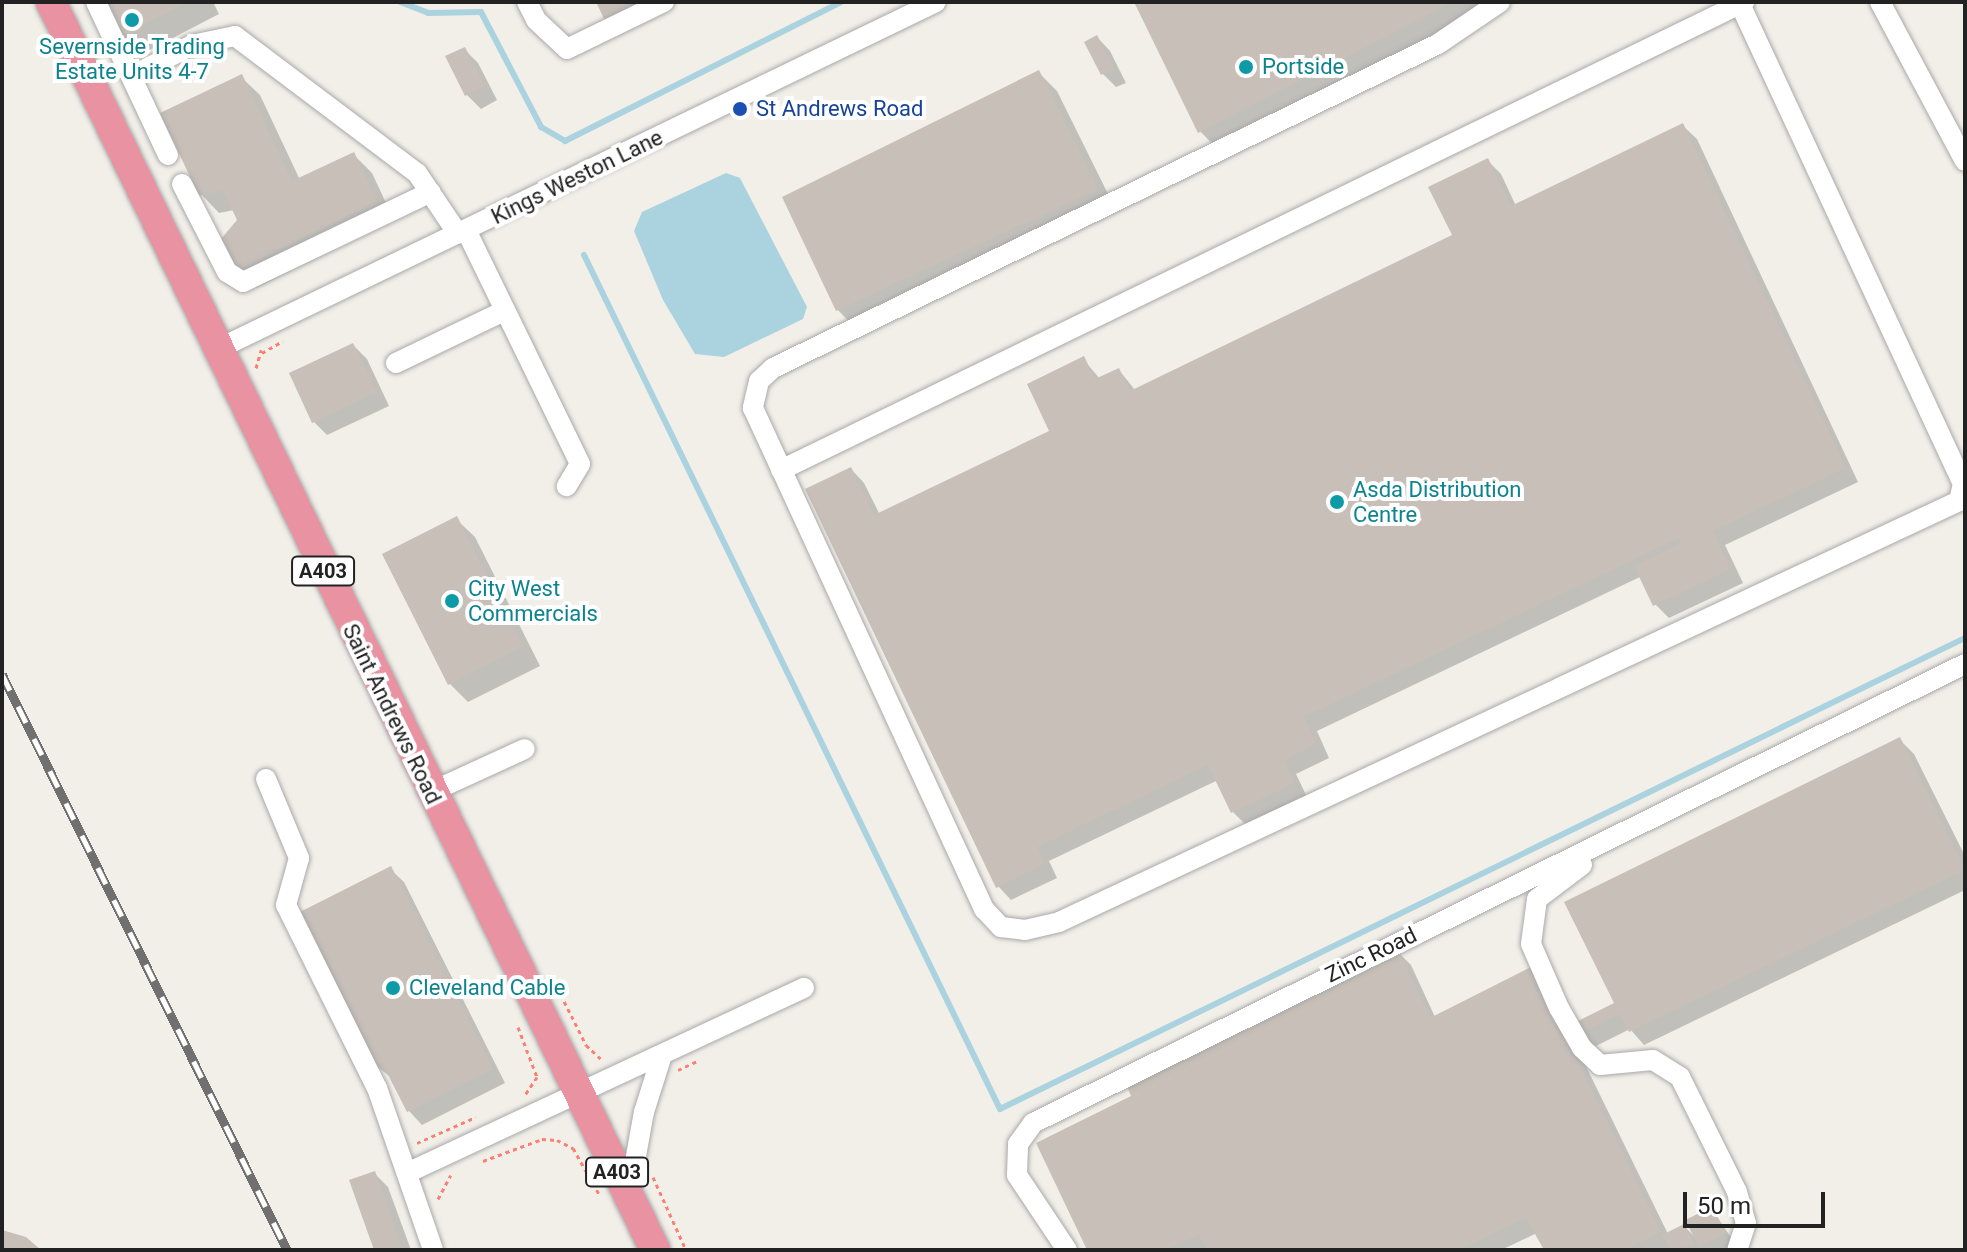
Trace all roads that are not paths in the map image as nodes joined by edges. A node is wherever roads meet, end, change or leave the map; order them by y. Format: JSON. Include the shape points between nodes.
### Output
{"nodes":[{"id":1,"x":51,"y":2,"type":"edge"},
{"id":2,"x":96,"y":2,"type":"edge"},
{"id":3,"x":527,"y":2,"type":"edge"},
{"id":4,"x":664,"y":2,"type":"edge"},
{"id":5,"x":936,"y":2,"type":"edge"},
{"id":6,"x":1500,"y":2,"type":"edge"},
{"id":7,"x":1880,"y":2,"type":"edge"},
{"id":8,"x":1742,"y":3,"type":"edge"},
{"id":9,"x":132,"y":76,"type":"junction"},
{"id":10,"x":168,"y":155,"type":"dead end"},
{"id":11,"x":1965,"y":161,"type":"edge"},
{"id":12,"x":182,"y":184,"type":"dead end"},
{"id":13,"x":431,"y":192,"type":"junction"},
{"id":14,"x":462,"y":232,"type":"junction"},
{"id":15,"x":504,"y":311,"type":"junction"},
{"id":16,"x":218,"y":349,"type":"junction"},
{"id":17,"x":396,"y":363,"type":"dead end"},
{"id":18,"x":781,"y":470,"type":"junction"},
{"id":19,"x":567,"y":486,"type":"dead end"},
{"id":20,"x":1964,"y":496,"type":"edge"},
{"id":21,"x":1965,"y":664,"type":"edge"},
{"id":22,"x":1842,"y":724,"type":"junction"},
{"id":23,"x":525,"y":749,"type":"dead end"},
{"id":24,"x":266,"y":779,"type":"dead end"},
{"id":25,"x":431,"y":792,"type":"junction"},
{"id":26,"x":804,"y":988,"type":"dead end"},
{"id":27,"x":662,"y":1055,"type":"junction"},
{"id":28,"x":578,"y":1095,"type":"junction"},
{"id":29,"x":407,"y":1173,"type":"junction"},
{"id":30,"x":615,"y":1198,"type":"junction"},
{"id":31,"x":433,"y":1250,"type":"edge"},
{"id":32,"x":655,"y":1250,"type":"edge"},
{"id":33,"x":1067,"y":1250,"type":"edge"},
{"id":34,"x":1737,"y":1250,"type":"edge"}],
"edges":[{"from":1,"to":16,"type":"highway","name":"Saint Andrews Road","number":"A403"},
{"from":2,"to":9,"type":"street"},
{"from":3,"to":4,"type":"street","via":[[536,20],[567,49]]},
{"from":5,"to":14,"type":"street","name":"Kings Weston Lane"},
{"from":6,"to":18,"type":"street","via":[[1438,44],[773,368],[759,381],[752,400]]},
{"from":7,"to":11,"type":"street"},
{"from":8,"to":18,"type":"street"},
{"from":8,"to":20,"type":"street","via":[[1963,484]]},
{"from":9,"to":10,"type":"street"},
{"from":9,"to":13,"type":"street","via":[[192,45],[235,36],[417,173]]},
{"from":12,"to":13,"type":"street","via":[[227,272],[243,282]]},
{"from":13,"to":14,"type":"street"},
{"from":14,"to":15,"type":"street"},
{"from":14,"to":16,"type":"street","name":"Kings Weston Lane"},
{"from":15,"to":17,"type":"street"},
{"from":15,"to":19,"type":"street","via":[[580,464]]},
{"from":16,"to":25,"type":"highway","name":"Saint Andrews Road","number":"A403"},
{"from":18,"to":20,"type":"street","via":[[984,909],[992,921],[1013,930],[1059,922],[1924,520]]},
{"from":21,"to":22,"type":"street","name":"Zinc Road"},
{"from":22,"to":33,"type":"street","name":"Zinc Road","via":[[1033,1123],[1018,1144],[1017,1175]]},
{"from":22,"to":34,"type":"street","name":"Zinc Road","via":[[1560,877],[1537,899],[1531,944],[1582,1048],[1600,1065],[1653,1060],[1680,1077],[1737,1192],[1746,1223]]},
{"from":23,"to":25,"type":"street"},
{"from":24,"to":29,"type":"street","via":[[299,858],[286,905],[377,1088]]},
{"from":25,"to":28,"type":"highway","name":"Saint Andrews Road","number":"A403"},
{"from":26,"to":27,"type":"street"},
{"from":27,"to":28,"type":"street"},
{"from":27,"to":30,"type":"street"},
{"from":28,"to":29,"type":"street"},
{"from":28,"to":30,"type":"highway","name":"Saint Andrews Road","number":"A403"},
{"from":29,"to":31,"type":"street"},
{"from":30,"to":32,"type":"highway","name":"Saint Andrews Road","number":"A403"}]}
